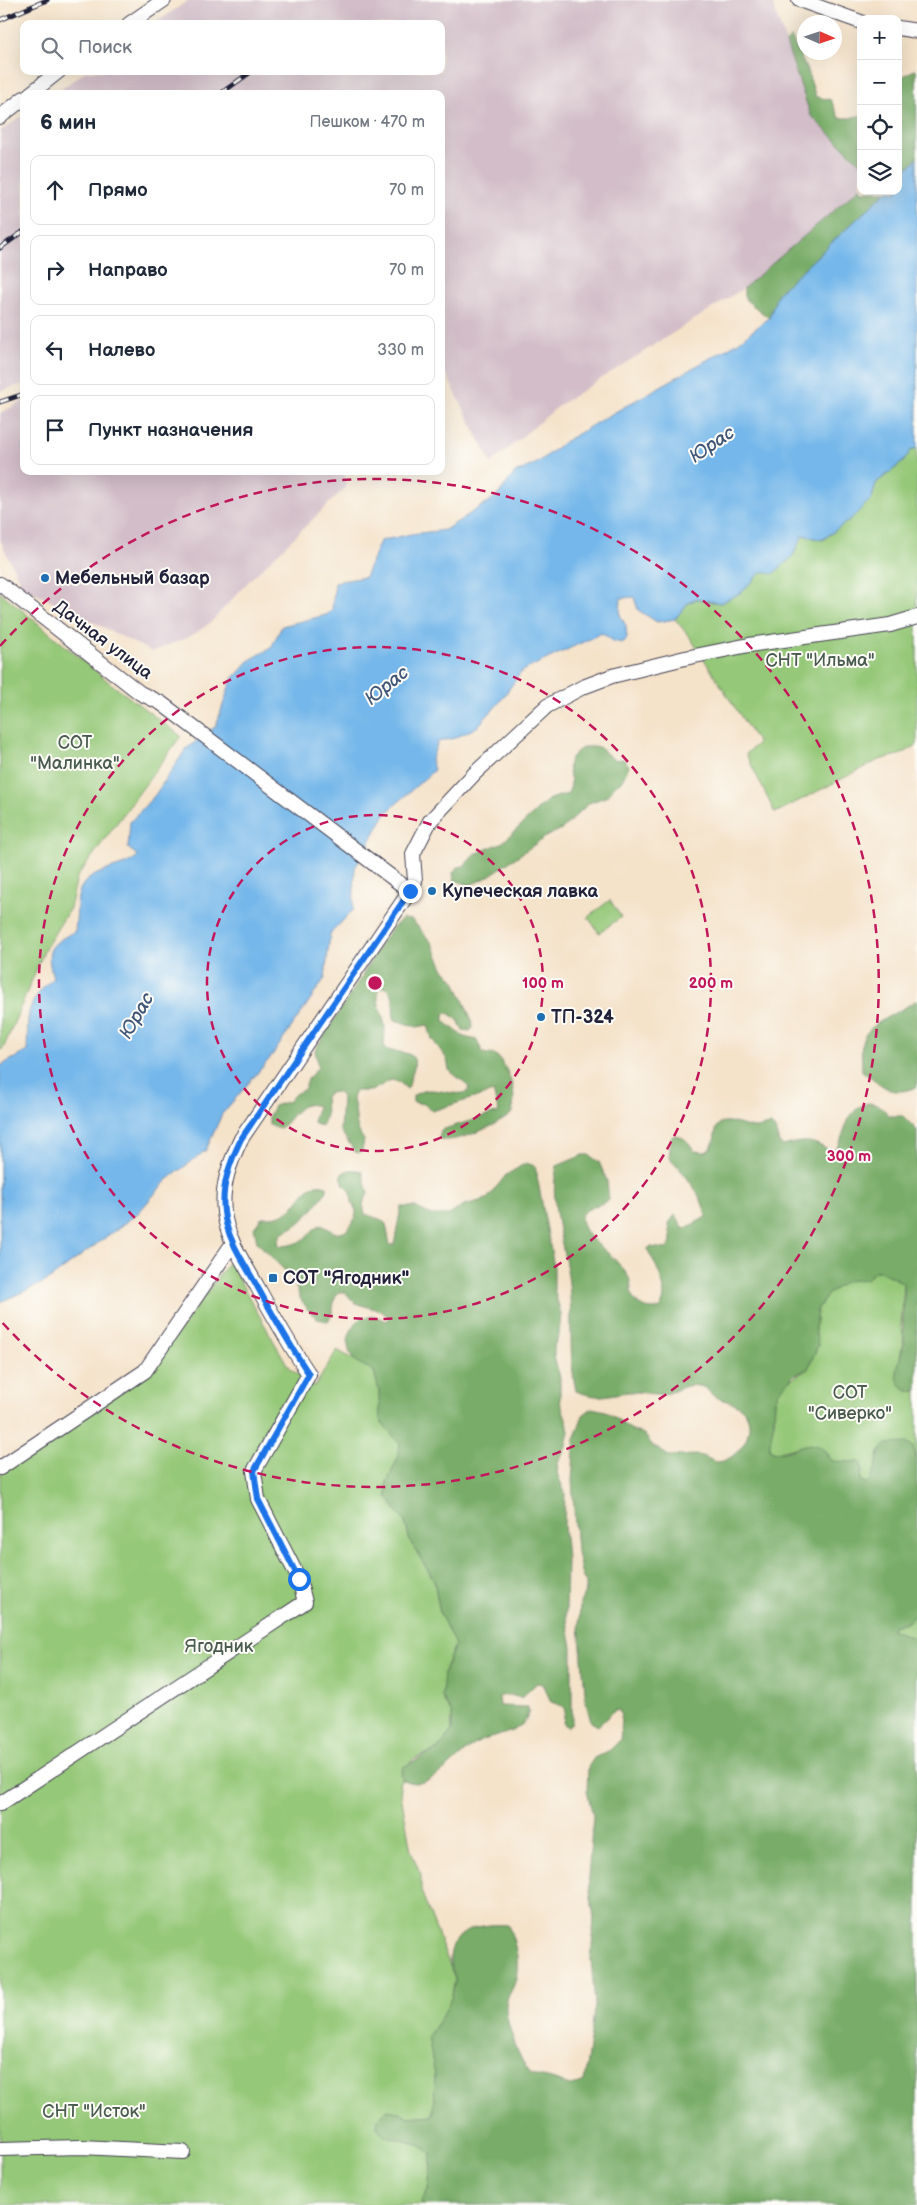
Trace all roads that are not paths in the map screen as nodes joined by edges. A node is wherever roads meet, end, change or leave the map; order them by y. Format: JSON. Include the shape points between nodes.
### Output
{"nodes":[{"id":1,"x":164,"y":0,"type":"edge"},
{"id":2,"x":799,"y":0,"type":"edge"},
{"id":3,"x":135,"y":20,"type":"edge"},
{"id":4,"x":857,"y":21,"type":"edge"},
{"id":5,"x":902,"y":29,"type":"edge"},
{"id":6,"x":917,"y":31,"type":"edge"},
{"id":7,"x":54,"y":75,"type":"edge"},
{"id":8,"x":35,"y":90,"type":"edge"},
{"id":9,"x":20,"y":101,"type":"edge"},
{"id":10,"x":0,"y":117,"type":"edge"},
{"id":11,"x":0,"y":584,"type":"edge"},
{"id":12,"x":917,"y":618,"type":"edge"},
{"id":13,"x":410,"y":891,"type":"junction"},
{"id":14,"x":233,"y":1243,"type":"junction"},
{"id":15,"x":0,"y":1468,"type":"edge"},
{"id":16,"x":0,"y":1804,"type":"edge"},
{"id":17,"x":0,"y":2149,"type":"edge"},
{"id":18,"x":183,"y":2152,"type":"dead end"}],
"edges":[{"from":1,"to":3,"type":"street"},
{"from":2,"to":4,"type":"street"},
{"from":5,"to":6,"type":"street"},
{"from":7,"to":8,"type":"street"},
{"from":9,"to":10,"type":"street"},
{"from":11,"to":13,"type":"street","name":"Дачная улица","via":[[140,693],[161,703]]},
{"from":12,"to":13,"type":"street","via":[[685,658],[612,676],[547,706],[475,773],[430,821],[413,854],[415,881]]},
{"from":13,"to":14,"type":"street","via":[[241,1139],[229,1165],[224,1188],[224,1211]]},
{"from":14,"to":15,"type":"street","via":[[145,1371]]},
{"from":14,"to":16,"type":"street","via":[[309,1374],[254,1471],[258,1499],[299,1579],[305,1602]]},
{"from":17,"to":18,"type":"street","via":[[80,2147]]}]}
